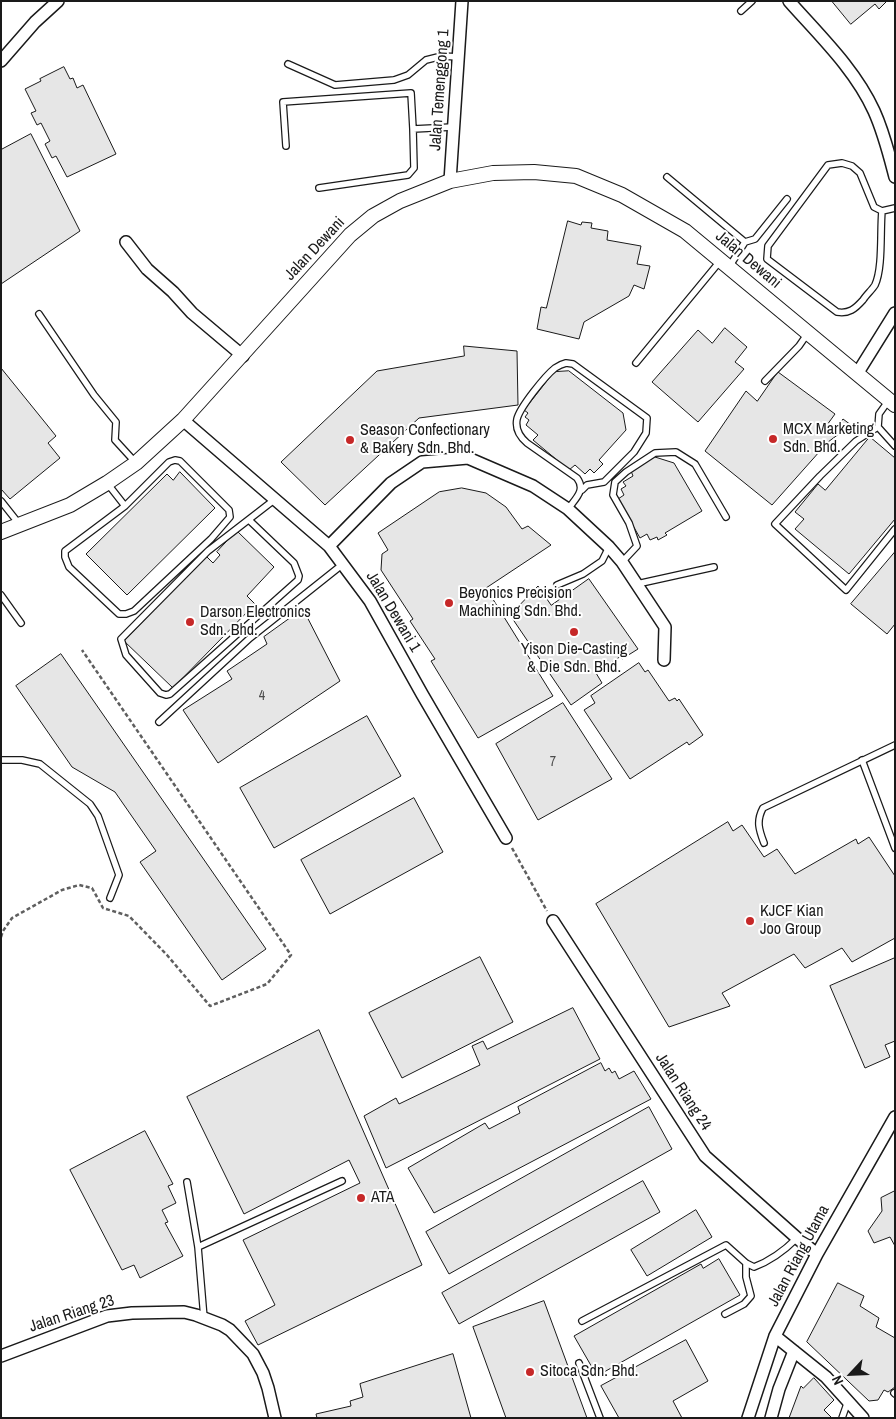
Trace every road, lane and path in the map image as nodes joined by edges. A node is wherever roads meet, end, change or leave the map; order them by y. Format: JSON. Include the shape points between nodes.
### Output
{"nodes":[{"id":1,"x":58,"y":1,"type":"edge"},
{"id":2,"x":462,"y":1,"type":"edge"},
{"id":3,"x":752,"y":1,"type":"edge"},
{"id":4,"x":789,"y":1,"type":"edge"},
{"id":5,"x":741,"y":11,"type":"dead end"},
{"id":6,"x":459,"y":58,"type":"junction"},
{"id":7,"x":1,"y":61,"type":"edge"},
{"id":8,"x":288,"y":64,"type":"dead end"},
{"id":9,"x":453,"y":127,"type":"junction"},
{"id":10,"x":413,"y":130,"type":"junction"},
{"id":11,"x":286,"y":146,"type":"dead end"},
{"id":12,"x":667,"y":177,"type":"dead end"},
{"id":13,"x":895,"y":177,"type":"edge"},
{"id":14,"x":450,"y":181,"type":"junction"},
{"id":15,"x":319,"y":188,"type":"dead end"},
{"id":16,"x":787,"y":199,"type":"dead end"},
{"id":17,"x":895,"y":208,"type":"edge"},
{"id":18,"x":882,"y":211,"type":"junction"},
{"id":19,"x":126,"y":242,"type":"dead end"},
{"id":20,"x":745,"y":242,"type":"junction"},
{"id":21,"x":725,"y":264,"type":"junction"},
{"id":22,"x":895,"y":313,"type":"edge"},
{"id":23,"x":39,"y":314,"type":"dead end"},
{"id":24,"x":808,"y":332,"type":"junction"},
{"id":25,"x":243,"y":356,"type":"junction"},
{"id":26,"x":636,"y":363,"type":"dead end"},
{"id":27,"x":857,"y":374,"type":"junction"},
{"id":28,"x":765,"y":381,"type":"dead end"},
{"id":29,"x":892,"y":403,"type":"edge"},
{"id":30,"x":183,"y":420,"type":"junction"},
{"id":31,"x":878,"y":426,"type":"junction"},
{"id":32,"x":895,"y":446,"type":"edge"},
{"id":33,"x":136,"y":463,"type":"junction"},
{"id":34,"x":107,"y":483,"type":"junction"},
{"id":35,"x":582,"y":490,"type":"junction"},
{"id":36,"x":274,"y":500,"type":"junction"},
{"id":37,"x":1,"y":501,"type":"edge"},
{"id":38,"x":125,"y":506,"type":"junction"},
{"id":39,"x":568,"y":509,"type":"junction"},
{"id":40,"x":726,"y":517,"type":"dead end"},
{"id":41,"x":249,"y":520,"type":"junction"},
{"id":42,"x":20,"y":525,"type":"junction"},
{"id":43,"x":895,"y":529,"type":"edge"},
{"id":44,"x":1,"y":532,"type":"edge"},
{"id":45,"x":328,"y":546,"type":"junction"},
{"id":46,"x":609,"y":547,"type":"junction"},
{"id":47,"x":622,"y":562,"type":"junction"},
{"id":48,"x":343,"y":564,"type":"junction"},
{"id":49,"x":714,"y":567,"type":"dead end"},
{"id":50,"x":637,"y":584,"type":"junction"},
{"id":51,"x":557,"y":585,"type":"dead end"},
{"id":52,"x":1,"y":594,"type":"edge"},
{"id":53,"x":22,"y":623,"type":"dead end"},
{"id":54,"x":82,"y":650,"type":"dead end"},
{"id":55,"x":664,"y":660,"type":"dead end"},
{"id":56,"x":159,"y":722,"type":"dead end"},
{"id":57,"x":895,"y":745,"type":"edge"},
{"id":58,"x":1,"y":760,"type":"edge"},
{"id":59,"x":862,"y":760,"type":"junction"},
{"id":60,"x":506,"y":838,"type":"joint"},
{"id":61,"x":764,"y":843,"type":"dead end"},
{"id":62,"x":895,"y":848,"type":"edge"},
{"id":63,"x":110,"y":898,"type":"dead end"},
{"id":64,"x":553,"y":921,"type":"joint"},
{"id":65,"x":1,"y":937,"type":"edge"},
{"id":66,"x":895,"y":1117,"type":"edge"},
{"id":67,"x":342,"y":1181,"type":"dead end"},
{"id":68,"x":187,"y":1182,"type":"dead end"},
{"id":69,"x":797,"y":1238,"type":"junction"},
{"id":70,"x":198,"y":1247,"type":"junction"},
{"id":71,"x":818,"y":1254,"type":"junction"},
{"id":72,"x":746,"y":1263,"type":"junction"},
{"id":73,"x":726,"y":1314,"type":"dead end"},
{"id":74,"x":204,"y":1318,"type":"junction"},
{"id":75,"x":582,"y":1320,"type":"dead end"},
{"id":76,"x":775,"y":1336,"type":"junction"},
{"id":77,"x":794,"y":1352,"type":"junction"},
{"id":78,"x":1,"y":1356,"type":"edge"},
{"id":79,"x":579,"y":1363,"type":"dead end"},
{"id":80,"x":848,"y":1401,"type":"junction"},
{"id":81,"x":275,"y":1418,"type":"edge"},
{"id":82,"x":600,"y":1418,"type":"edge"},
{"id":83,"x":748,"y":1418,"type":"edge"},
{"id":84,"x":771,"y":1418,"type":"edge"},
{"id":85,"x":842,"y":1418,"type":"edge"},
{"id":86,"x":863,"y":1418,"type":"edge"}],
"edges":[{"from":1,"to":7,"type":"street"},
{"from":2,"to":6,"type":"street","name":"Jalan Temenggong 1"},
{"from":3,"to":5,"type":"lane"},
{"from":4,"to":13,"type":"street","via":[[858,84],[887,142]]},
{"from":6,"to":8,"type":"lane","via":[[442,56],[426,60],[408,75],[394,80],[335,85]]},
{"from":6,"to":9,"type":"street","name":"Jalan Temenggong 1"},
{"from":9,"to":10,"type":"lane"},
{"from":9,"to":14,"type":"street","name":"Jalan Temenggong 1"},
{"from":10,"to":11,"type":"lane","via":[[411,94],[283,102]]},
{"from":10,"to":15,"type":"lane","via":[[414,168],[408,175]]},
{"from":12,"to":20,"type":"lane"},
{"from":14,"to":21,"type":"street","name":"Jalan Dewani","via":[[493,172],[576,176],[622,194],[685,230]]},
{"from":14,"to":25,"type":"street","name":"Jalan Dewani","via":[[400,201],[373,216],[350,235]]},
{"from":16,"to":20,"type":"lane","via":[[755,239]]},
{"from":17,"to":18,"type":"lane"},
{"from":18,"to":18,"type":"lane","via":[[881,256],[875,284],[857,307],[845,313],[837,312],[767,259],[768,246],[828,165],[842,163],[852,166],[860,173],[874,207]]},
{"from":19,"to":25,"type":"street","via":[[147,269],[192,313]]},
{"from":20,"to":21,"type":"lane"},
{"from":21,"to":24,"type":"street","name":"Jalan Dewani"},
{"from":21,"to":26,"type":"lane"},
{"from":22,"to":27,"type":"street"},
{"from":23,"to":33,"type":"lane","via":[[116,422],[115,440]]},
{"from":24,"to":27,"type":"street","name":"Jalan Dewani"},
{"from":24,"to":28,"type":"lane"},
{"from":25,"to":30,"type":"street","name":"Jalan Dewani"},
{"from":27,"to":29,"type":"street","name":"Jalan Dewani"},
{"from":29,"to":31,"type":"lane","via":[[879,414]]},
{"from":30,"to":33,"type":"street","name":"Jalan Dewani"},
{"from":30,"to":36,"type":"street","name":"Jalan Dewani 1"},
{"from":31,"to":32,"type":"lane"},
{"from":31,"to":43,"type":"lane","via":[[856,441],[775,524],[846,590]]},
{"from":33,"to":34,"type":"street","name":"Jalan Dewani"},
{"from":34,"to":38,"type":"lane"},
{"from":34,"to":42,"type":"street","name":"Jalan Dewani","via":[[70,505]]},
{"from":35,"to":35,"type":"lane","via":[[577,478],[527,444],[517,430],[517,418],[534,391],[556,368],[566,363],[573,364],[647,418],[646,433],[634,452],[604,482]]},
{"from":35,"to":39,"type":"lane"},
{"from":36,"to":41,"type":"lane"},
{"from":36,"to":45,"type":"street","name":"Jalan Dewani 1"},
{"from":37,"to":42,"type":"lane"},
{"from":38,"to":38,"type":"lane","via":[[65,551],[70,567],[119,614],[134,611],[230,517],[229,510],[180,461],[175,460],[169,462]]},
{"from":39,"to":45,"type":"street","via":[[533,486],[468,458],[422,462],[391,483]]},
{"from":39,"to":46,"type":"street"},
{"from":40,"to":47,"type":"lane","via":[[695,464],[676,452],[655,454],[616,482],[614,495],[629,522],[637,546]]},
{"from":41,"to":41,"type":"lane","via":[[208,551],[120,639],[126,655],[160,693],[170,694],[298,580],[294,563]]},
{"from":42,"to":44,"type":"street","name":"Jalan Dewani"},
{"from":45,"to":48,"type":"street","name":"Jalan Dewani 1"},
{"from":46,"to":47,"type":"street"},
{"from":46,"to":51,"type":"lane","via":[[602,561],[584,574]]},
{"from":47,"to":50,"type":"street"},
{"from":48,"to":56,"type":"lane","via":[[250,638]]},
{"from":48,"to":60,"type":"street","name":"Jalan Dewani 1","via":[[370,601]]},
{"from":49,"to":50,"type":"lane"},
{"from":50,"to":55,"type":"street","via":[[665,627]]},
{"from":52,"to":53,"type":"lane"},
{"from":54,"to":65,"type":"path","via":[[291,955],[267,984],[210,1006],[167,955],[128,916],[102,908],[92,888],[79,885],[62,890],[12,918]]},
{"from":57,"to":59,"type":"lane"},
{"from":58,"to":63,"type":"lane","via":[[40,764],[90,804],[98,816],[119,875]]},
{"from":59,"to":61,"type":"lane","via":[[763,808],[758,816],[758,825]]},
{"from":59,"to":62,"type":"lane"},
{"from":60,"to":64,"type":"path"},
{"from":64,"to":69,"type":"street","name":"Jalan Riang 24","via":[[705,1156]]},
{"from":66,"to":71,"type":"street","name":"Jalan Riang Utama"},
{"from":67,"to":70,"type":"lane"},
{"from":68,"to":70,"type":"lane"},
{"from":69,"to":71,"type":"street","name":"Jalan Riang 24"},
{"from":69,"to":72,"type":"lane","via":[[763,1264],[754,1268]]},
{"from":70,"to":74,"type":"lane"},
{"from":71,"to":76,"type":"street","name":"Jalan Riang Utama"},
{"from":72,"to":73,"type":"lane","via":[[751,1296]]},
{"from":72,"to":75,"type":"lane","via":[[726,1245]]},
{"from":74,"to":78,"type":"street","name":"Jalan Riang 23","via":[[184,1312],[107,1316]]},
{"from":74,"to":81,"type":"street","name":"Jalan Riang 23","via":[[230,1330],[253,1354],[263,1373]]},
{"from":76,"to":77,"type":"street"},
{"from":76,"to":83,"type":"street","name":"Jalan Riang Utama"},
{"from":77,"to":80,"type":"street"},
{"from":77,"to":84,"type":"street"},
{"from":79,"to":82,"type":"lane"},
{"from":80,"to":85,"type":"lane"},
{"from":80,"to":86,"type":"street"}]}
